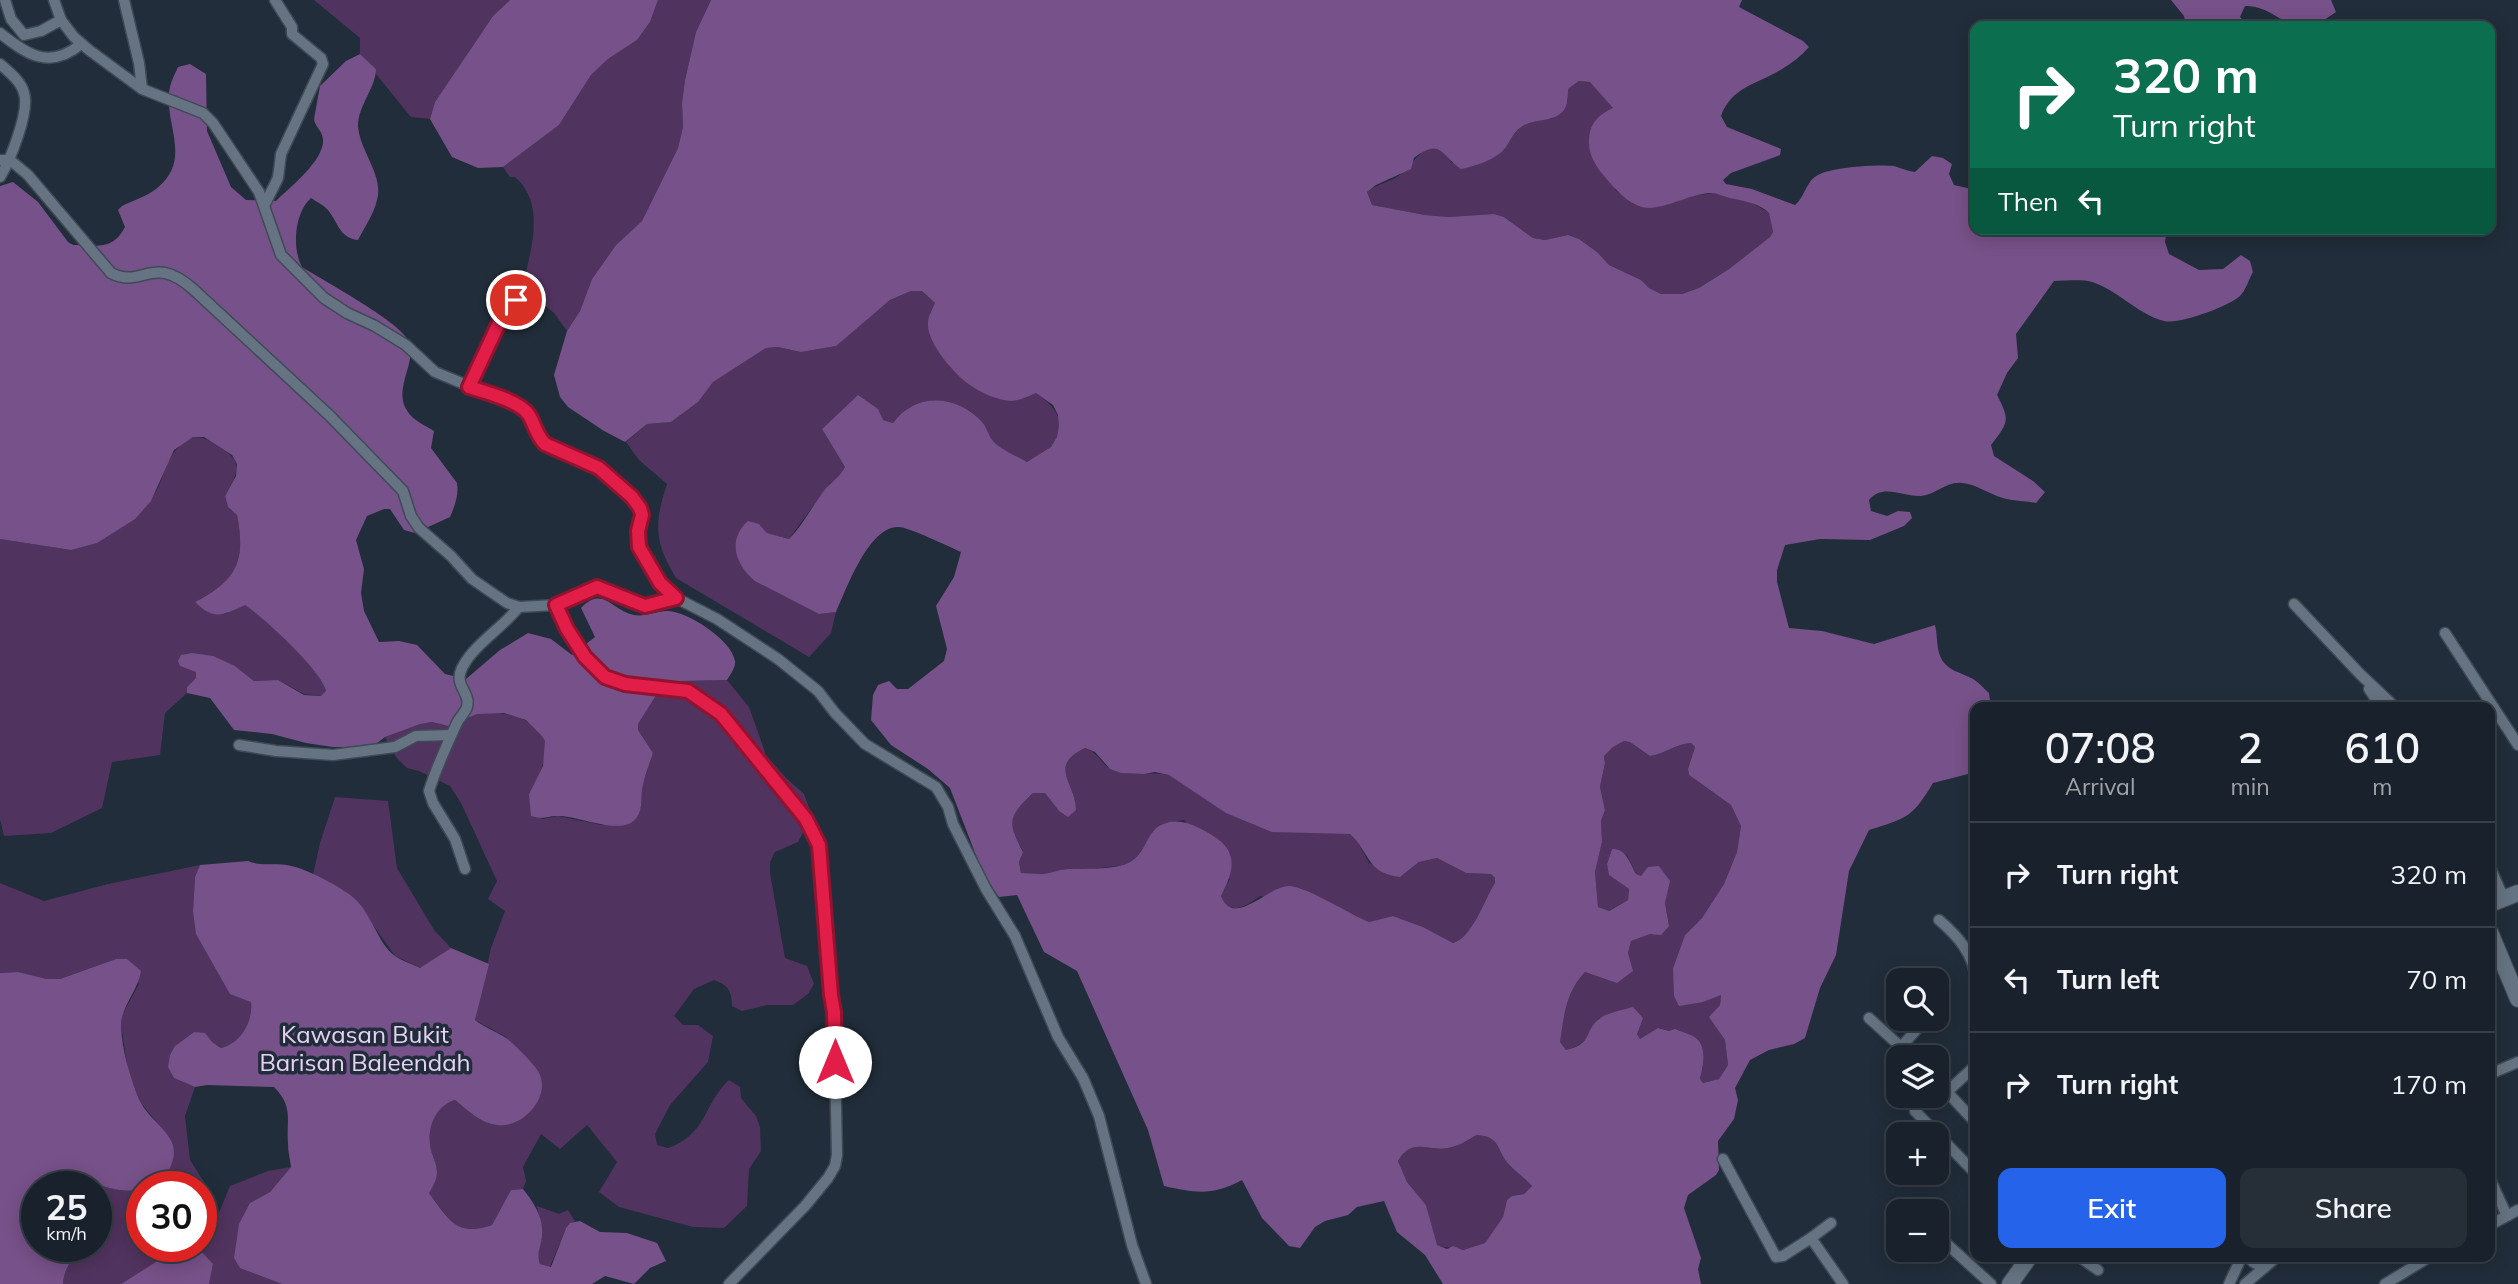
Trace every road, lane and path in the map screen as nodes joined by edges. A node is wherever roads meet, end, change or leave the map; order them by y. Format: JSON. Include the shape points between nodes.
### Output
{"nodes":[{"id":1,"x":5,"y":0,"type":"edge"},
{"id":2,"x":54,"y":0,"type":"edge"},
{"id":3,"x":124,"y":0,"type":"edge"},
{"id":4,"x":275,"y":0,"type":"edge"},
{"id":5,"x":61,"y":20,"type":"junction"},
{"id":6,"x":0,"y":33,"type":"edge"},
{"id":7,"x":82,"y":44,"type":"junction"},
{"id":8,"x":0,"y":64,"type":"edge"},
{"id":9,"x":142,"y":89,"type":"junction"},
{"id":10,"x":5,"y":160,"type":"edge"},
{"id":11,"x":0,"y":177,"type":"edge"},
{"id":12,"x":265,"y":205,"type":"junction"},
{"id":13,"x":509,"y":279,"type":"dead end"},
{"id":14,"x":469,"y":387,"type":"junction"},
{"id":15,"x":676,"y":598,"type":"junction"},
{"id":16,"x":2294,"y":604,"type":"dead end"},
{"id":17,"x":556,"y":605,"type":"junction"},
{"id":18,"x":519,"y":607,"type":"junction"},
{"id":19,"x":2445,"y":633,"type":"dead end"},
{"id":20,"x":2360,"y":674,"type":"junction"},
{"id":21,"x":2378,"y":702,"type":"edge"},
{"id":22,"x":2390,"y":702,"type":"edge"},
{"id":23,"x":2490,"y":702,"type":"edge"},
{"id":24,"x":2495,"y":710,"type":"edge"},
{"id":25,"x":452,"y":735,"type":"junction"},
{"id":26,"x":239,"y":745,"type":"dead end"},
{"id":27,"x":2518,"y":746,"type":"edge"},
{"id":28,"x":465,"y":869,"type":"dead end"},
{"id":29,"x":2495,"y":878,"type":"edge"},
{"id":30,"x":2504,"y":899,"type":"edge"},
{"id":31,"x":1939,"y":920,"type":"dead end"},
{"id":32,"x":2495,"y":944,"type":"edge"},
{"id":33,"x":1970,"y":961,"type":"edge"},
{"id":34,"x":2518,"y":999,"type":"edge"},
{"id":35,"x":1869,"y":1018,"type":"dead end"},
{"id":36,"x":1915,"y":1031,"type":"edge"},
{"id":37,"x":1898,"y":1045,"type":"edge"},
{"id":38,"x":1902,"y":1045,"type":"edge"},
{"id":39,"x":2518,"y":1062,"type":"edge"},
{"id":40,"x":1970,"y":1071,"type":"edge"},
{"id":41,"x":2495,"y":1072,"type":"edge"},
{"id":42,"x":1949,"y":1090,"type":"edge"},
{"id":43,"x":1949,"y":1094,"type":"edge"},
{"id":44,"x":1915,"y":1111,"type":"dead end"},
{"id":45,"x":1970,"y":1117,"type":"edge"},
{"id":46,"x":1723,"y":1159,"type":"dead end"},
{"id":47,"x":1970,"y":1168,"type":"edge"},
{"id":48,"x":2495,"y":1191,"type":"edge"},
{"id":49,"x":2518,"y":1210,"type":"edge"},
{"id":50,"x":2507,"y":1216,"type":"junction"},
{"id":51,"x":1811,"y":1222,"type":"dead end"},
{"id":52,"x":2495,"y":1222,"type":"edge"},
{"id":53,"x":1831,"y":1223,"type":"dead end"},
{"id":54,"x":1814,"y":1236,"type":"junction"},
{"id":55,"x":1949,"y":1246,"type":"edge"},
{"id":56,"x":2027,"y":1262,"type":"edge"},
{"id":57,"x":2087,"y":1262,"type":"edge"},
{"id":58,"x":2239,"y":1262,"type":"edge"},
{"id":59,"x":2253,"y":1262,"type":"edge"},
{"id":60,"x":2271,"y":1262,"type":"edge"},
{"id":61,"x":2421,"y":1262,"type":"edge"},
{"id":62,"x":2264,"y":1268,"type":"junction"},
{"id":63,"x":2098,"y":1270,"type":"dead end"},
{"id":64,"x":2017,"y":1282,"type":"edge"},
{"id":65,"x":729,"y":1284,"type":"edge"},
{"id":66,"x":1146,"y":1284,"type":"edge"},
{"id":67,"x":1843,"y":1284,"type":"edge"},
{"id":68,"x":1991,"y":1284,"type":"edge"},
{"id":69,"x":2229,"y":1284,"type":"edge"},
{"id":70,"x":2245,"y":1284,"type":"edge"},
{"id":71,"x":2385,"y":1284,"type":"edge"}],
"edges":[{"from":1,"to":5,"type":"street","via":[[12,20],[26,36]]},
{"from":2,"to":5,"type":"street"},
{"from":3,"to":9,"type":"street"},
{"from":4,"to":12,"type":"street","via":[[292,34],[323,64],[281,154],[278,178]]},
{"from":5,"to":7,"type":"street"},
{"from":6,"to":7,"type":"street","via":[[23,51],[40,57],[70,54]]},
{"from":7,"to":9,"type":"street"},
{"from":8,"to":10,"type":"street","via":[[21,84],[26,97]]},
{"from":9,"to":12,"type":"street","via":[[203,113]]},
{"from":10,"to":11,"type":"street"},
{"from":10,"to":18,"type":"street","via":[[28,175],[111,273],[130,279],[162,272],[193,289],[403,491],[411,516],[472,579]]},
{"from":12,"to":14,"type":"street","via":[[281,255],[324,298],[406,345],[435,372]]},
{"from":13,"to":14,"type":"street","via":[[516,300],[505,310]]},
{"from":14,"to":15,"type":"street","via":[[522,408],[545,444],[599,468],[632,497],[642,515],[639,547],[660,583]]},
{"from":15,"to":17,"type":"street","via":[[645,606],[597,587]]},
{"from":15,"to":66,"type":"street","via":[[778,659],[818,691],[865,744],[936,787],[986,889],[1015,936],[1058,1037],[1083,1077],[1099,1116]]},
{"from":16,"to":20,"type":"street"},
{"from":17,"to":18,"type":"street"},
{"from":17,"to":65,"type":"street","via":[[585,657],[605,677],[625,684],[688,691],[721,714],[806,819],[819,845],[834,1012],[835,1166],[805,1206]]},
{"from":18,"to":25,"type":"street","via":[[465,662],[458,682],[467,707]]},
{"from":19,"to":23,"type":"street"},
{"from":20,"to":21,"type":"street"},
{"from":20,"to":22,"type":"street"},
{"from":24,"to":27,"type":"street"},
{"from":25,"to":26,"type":"street","via":[[416,736],[395,747],[333,755]]},
{"from":25,"to":28,"type":"street","via":[[429,795],[455,839]]},
{"from":29,"to":30,"type":"street"},
{"from":31,"to":33,"type":"street","via":[[1958,936]]},
{"from":32,"to":34,"type":"main road"},
{"from":35,"to":37,"type":"street"},
{"from":36,"to":38,"type":"street"},
{"from":39,"to":41,"type":"street"},
{"from":40,"to":42,"type":"street"},
{"from":43,"to":45,"type":"street"},
{"from":44,"to":47,"type":"street"},
{"from":46,"to":54,"type":"street","via":[[1776,1257]]},
{"from":48,"to":50,"type":"street"},
{"from":49,"to":50,"type":"street"},
{"from":50,"to":52,"type":"street"},
{"from":51,"to":54,"type":"street"},
{"from":53,"to":54,"type":"street"},
{"from":54,"to":67,"type":"street"},
{"from":55,"to":68,"type":"street"},
{"from":56,"to":64,"type":"main road"},
{"from":57,"to":63,"type":"street"},
{"from":58,"to":69,"type":"street"},
{"from":59,"to":62,"type":"street"},
{"from":60,"to":62,"type":"street"},
{"from":61,"to":71,"type":"street"},
{"from":62,"to":70,"type":"street"}]}
